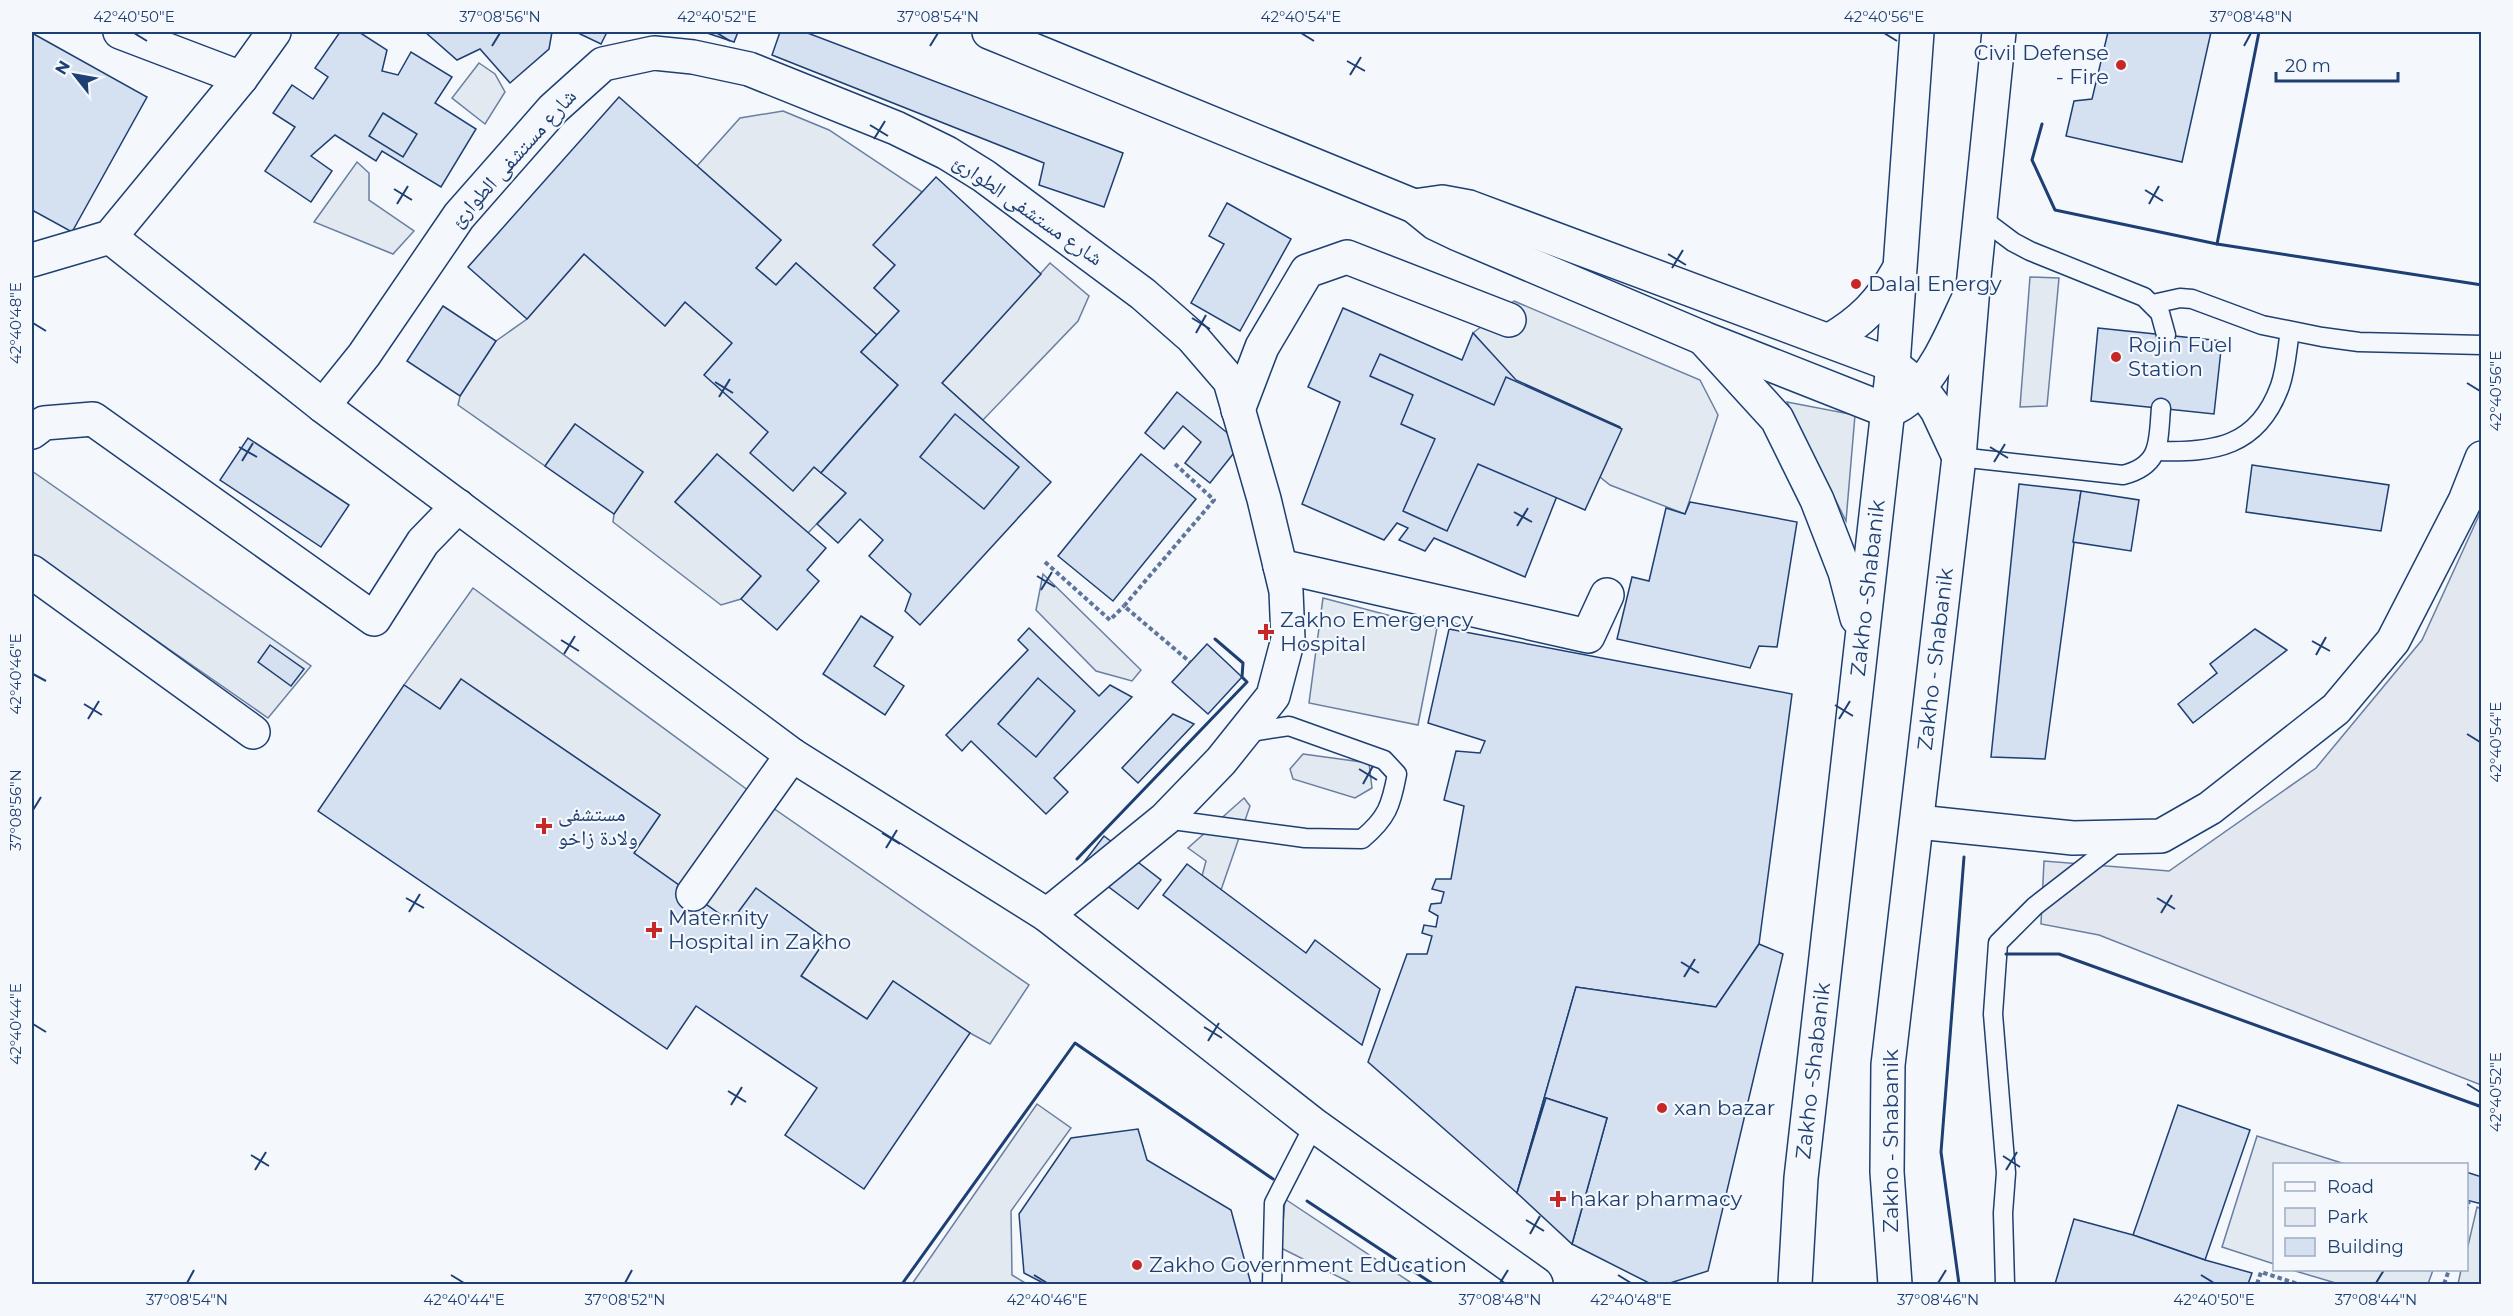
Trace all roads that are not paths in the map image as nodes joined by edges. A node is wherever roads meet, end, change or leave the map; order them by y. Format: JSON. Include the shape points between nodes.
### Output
{"nodes":[{"id":1,"x":120,"y":32,"type":"edge"},
{"id":2,"x":274,"y":32,"type":"edge"},
{"id":3,"x":989,"y":32,"type":"edge"},
{"id":4,"x":1917,"y":32,"type":"edge"},
{"id":5,"x":2000,"y":32,"type":"edge"},
{"id":6,"x":241,"y":78,"type":"junction"},
{"id":7,"x":1414,"y":206,"type":"junction"},
{"id":8,"x":1981,"y":218,"type":"junction"},
{"id":9,"x":110,"y":237,"type":"junction"},
{"id":10,"x":32,"y":260,"type":"edge"},
{"id":11,"x":1900,"y":266,"type":"junction"},
{"id":12,"x":1973,"y":287,"type":"junction"},
{"id":13,"x":2153,"y":304,"type":"junction"},
{"id":14,"x":1509,"y":320,"type":"dead end"},
{"id":15,"x":2290,"y":331,"type":"junction"},
{"id":16,"x":2166,"y":335,"type":"dead end"},
{"id":17,"x":1703,"y":338,"type":"junction"},
{"id":18,"x":1830,"y":340,"type":"junction"},
{"id":19,"x":2481,"y":345,"type":"edge"},
{"id":20,"x":1893,"y":364,"type":"junction"},
{"id":21,"x":1920,"y":387,"type":"junction"},
{"id":22,"x":323,"y":406,"type":"junction"},
{"id":23,"x":2162,"y":408,"type":"dead end"},
{"id":24,"x":1238,"y":410,"type":"junction"},
{"id":25,"x":1888,"y":411,"type":"junction"},
{"id":26,"x":32,"y":432,"type":"edge"},
{"id":27,"x":2157,"y":451,"type":"junction"},
{"id":28,"x":1959,"y":457,"type":"junction"},
{"id":29,"x":2481,"y":458,"type":"edge"},
{"id":30,"x":458,"y":506,"type":"junction"},
{"id":31,"x":1280,"y":566,"type":"junction"},
{"id":32,"x":32,"y":572,"type":"edge"},
{"id":33,"x":1607,"y":595,"type":"dead end"},
{"id":34,"x":1862,"y":641,"type":"junction"},
{"id":35,"x":253,"y":732,"type":"dead end"},
{"id":36,"x":1244,"y":733,"type":"junction"},
{"id":37,"x":792,"y":755,"type":"junction"},
{"id":38,"x":1165,"y":819,"type":"junction"},
{"id":39,"x":1918,"y":822,"type":"junction"},
{"id":40,"x":2124,"y":837,"type":"junction"},
{"id":41,"x":693,"y":894,"type":"dead end"},
{"id":42,"x":1047,"y":915,"type":"junction"},
{"id":43,"x":1314,"y":1125,"type":"junction"},
{"id":44,"x":1272,"y":1284,"type":"edge"},
{"id":45,"x":1536,"y":1284,"type":"edge"},
{"id":46,"x":1795,"y":1284,"type":"edge"},
{"id":47,"x":1895,"y":1284,"type":"edge"},
{"id":48,"x":2005,"y":1284,"type":"edge"}],
"edges":[{"from":1,"to":6,"type":"main road"},
{"from":2,"to":6,"type":"main road"},
{"from":3,"to":7,"type":"main road"},
{"from":4,"to":11,"type":"main road","name":"Zakho -Shabanik"},
{"from":5,"to":8,"type":"main road","name":"Zakho - Shabanik"},
{"from":6,"to":9,"type":"main road"},
{"from":7,"to":17,"type":"main road","via":[[1435,223],[1458,234]]},
{"from":7,"to":18,"type":"main road","via":[[1442,202],[1469,207]]},
{"from":8,"to":12,"type":"main road","name":"Zakho - Shabanik"},
{"from":8,"to":13,"type":"lane","via":[[2030,251]]},
{"from":9,"to":10,"type":"main road"},
{"from":9,"to":22,"type":"main road"},
{"from":11,"to":18,"type":"main road","via":[[1872,310]]},
{"from":11,"to":20,"type":"main road","name":"Zakho -Shabanik"},
{"from":12,"to":21,"type":"main road","via":[[1941,354]]},
{"from":12,"to":28,"type":"main road","name":"Zakho - Shabanik"},
{"from":13,"to":15,"type":"lane","via":[[2180,298],[2192,300]]},
{"from":13,"to":16,"type":"lane"},
{"from":14,"to":24,"type":"main road","via":[[1347,257],[1307,271],[1262,347]]},
{"from":15,"to":19,"type":"lane","via":[[2360,342]]},
{"from":15,"to":27,"type":"lane","via":[[2281,384],[2271,407],[2255,426],[2235,441],[2212,450]]},
{"from":17,"to":25,"type":"main road"},
{"from":17,"to":34,"type":"main road","via":[[1777,419],[1845,572]]},
{"from":18,"to":20,"type":"main road"},
{"from":20,"to":21,"type":"main road"},
{"from":20,"to":25,"type":"main road","name":"Zakho -Shabanik"},
{"from":21,"to":25,"type":"main road","via":[[1906,402]]},
{"from":21,"to":28,"type":"main road"},
{"from":22,"to":24,"type":"main road","name":"شارع مستشفى الطوارئ","via":[[364,355],[459,216],[553,109],[603,64],[654,53],[749,69],[896,128],[947,153],[1065,234],[1192,337],[1230,381]]},
{"from":22,"to":30,"type":"main road"},
{"from":23,"to":27,"type":"lane"},
{"from":24,"to":31,"type":"main road","name":"شارع مستشفى الطوارئ"},
{"from":25,"to":34,"type":"main road","name":"Zakho -Shabanik"},
{"from":26,"to":30,"type":"main road","via":[[44,423],[93,419],[374,619],[423,542]]},
{"from":27,"to":28,"type":"lane","via":[[2137,472],[2123,475]]},
{"from":28,"to":39,"type":"main road","name":"Zakho - Shabanik"},
{"from":29,"to":40,"type":"main road","via":[[2465,501],[2393,641],[2336,709],[2211,808],[2161,836]]},
{"from":30,"to":37,"type":"main road"},
{"from":31,"to":33,"type":"main road","via":[[1588,636]]},
{"from":31,"to":36,"type":"main road","name":"شارع مستشفى الطوارئ","via":[[1286,591],[1288,639],[1273,696]]},
{"from":32,"to":35,"type":"main road"},
{"from":34,"to":46,"type":"main road","name":"Zakho -Shabanik","via":[[1801,1178]]},
{"from":36,"to":38,"type":"main road","name":"شارع مستشفى الطوارئ"},
{"from":36,"to":38,"type":"lane","via":[[1289,726],[1384,760],[1397,774],[1392,801],[1380,824],[1362,839],[1305,838]]},
{"from":37,"to":41,"type":"main road"},
{"from":37,"to":42,"type":"main road"},
{"from":38,"to":42,"type":"main road","name":"شارع مستشفى الطوارئ"},
{"from":39,"to":40,"type":"main road","via":[[2073,838]]},
{"from":39,"to":47,"type":"main road","name":"Zakho - Shabanik","via":[[1888,1065],[1887,1172]]},
{"from":40,"to":48,"type":"lane","via":[[2035,906],[1998,943],[1993,1014],[2006,1173]]},
{"from":42,"to":43,"type":"main road"},
{"from":43,"to":44,"type":"lane","via":[[1274,1203]]},
{"from":43,"to":45,"type":"main road"}]}
